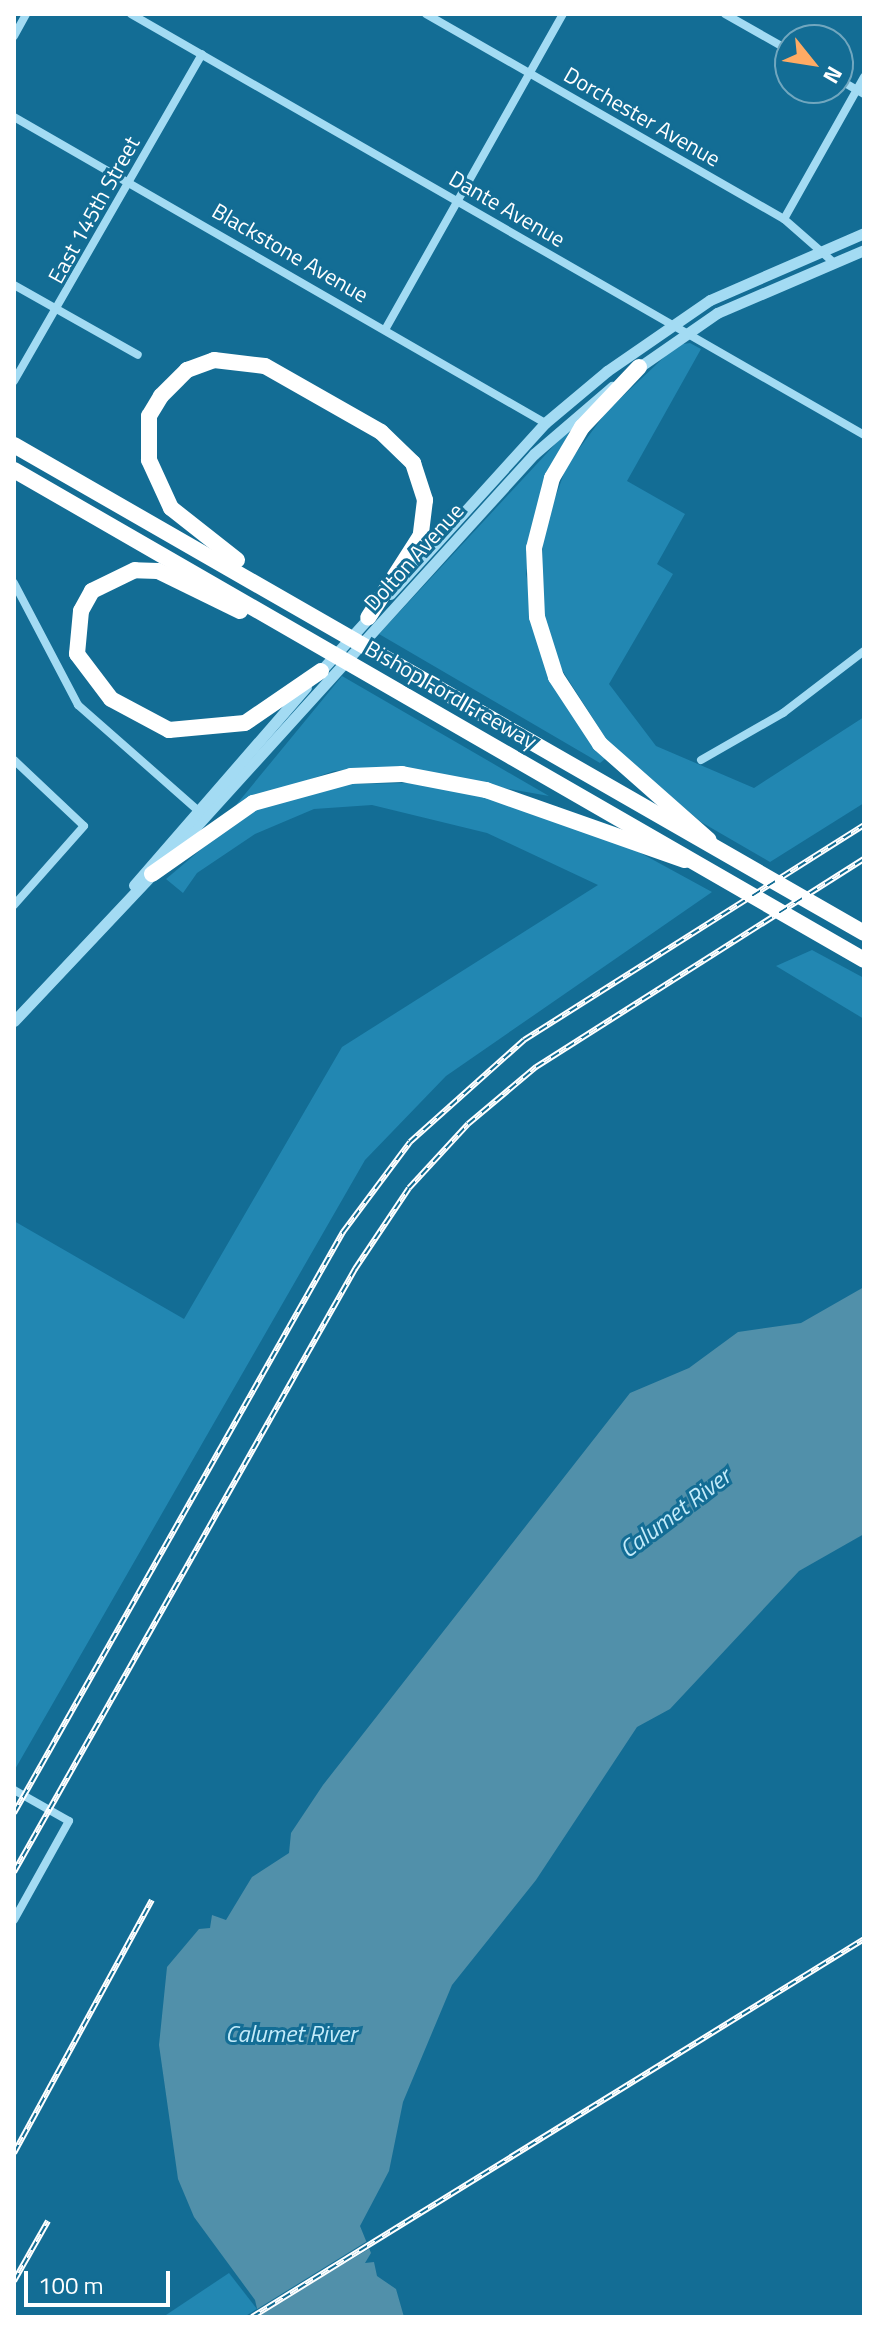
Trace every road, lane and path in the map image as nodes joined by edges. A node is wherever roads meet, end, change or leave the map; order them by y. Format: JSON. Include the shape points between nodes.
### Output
{"nodes":[{"id":1,"x":26,"y":14,"type":"edge"},
{"id":2,"x":131,"y":14,"type":"edge"},
{"id":3,"x":426,"y":14,"type":"edge"},
{"id":4,"x":563,"y":14,"type":"edge"},
{"id":5,"x":725,"y":14,"type":"edge"},
{"id":6,"x":14,"y":36,"type":"edge"},
{"id":7,"x":774,"y":42,"type":"edge"},
{"id":8,"x":202,"y":54,"type":"junction"},
{"id":9,"x":529,"y":73,"type":"junction"},
{"id":10,"x":864,"y":77,"type":"edge"},
{"id":11,"x":860,"y":92,"type":"edge"},
{"id":12,"x":14,"y":117,"type":"edge"},
{"id":13,"x":130,"y":182,"type":"junction"},
{"id":14,"x":457,"y":201,"type":"junction"},
{"id":15,"x":784,"y":219,"type":"junction"},
{"id":16,"x":864,"y":233,"type":"edge"},
{"id":17,"x":820,"y":249,"type":"junction"},
{"id":18,"x":864,"y":250,"type":"edge"},
{"id":19,"x":832,"y":261,"type":"junction"},
{"id":20,"x":14,"y":285,"type":"edge"},
{"id":21,"x":58,"y":310,"type":"junction"},
{"id":22,"x":676,"y":325,"type":"junction"},
{"id":23,"x":386,"y":328,"type":"junction"},
{"id":24,"x":687,"y":334,"type":"junction"},
{"id":25,"x":138,"y":355,"type":"dead end"},
{"id":26,"x":639,"y":367,"type":"junction"},
{"id":27,"x":14,"y":381,"type":"edge"},
{"id":28,"x":545,"y":423,"type":"junction"},
{"id":29,"x":864,"y":435,"type":"edge"},
{"id":30,"x":14,"y":445,"type":"edge"},
{"id":31,"x":14,"y":470,"type":"edge"},
{"id":32,"x":14,"y":583,"type":"edge"},
{"id":33,"x":306,"y":611,"type":"junction"},
{"id":34,"x":368,"y":618,"type":"junction"},
{"id":35,"x":302,"y":635,"type":"junction"},
{"id":36,"x":864,"y":651,"type":"edge"},
{"id":37,"x":321,"y":671,"type":"junction"},
{"id":38,"x":14,"y":760,"type":"edge"},
{"id":39,"x":701,"y":760,"type":"dead end"},
{"id":40,"x":201,"y":813,"type":"junction"},
{"id":41,"x":718,"y":850,"type":"junction"},
{"id":42,"x":699,"y":863,"type":"junction"},
{"id":43,"x":152,"y":874,"type":"junction"},
{"id":44,"x":125,"y":899,"type":"junction"},
{"id":45,"x":14,"y":905,"type":"edge"},
{"id":46,"x":864,"y":933,"type":"edge"},
{"id":47,"x":864,"y":960,"type":"edge"},
{"id":48,"x":14,"y":1021,"type":"edge"},
{"id":49,"x":14,"y":1790,"type":"edge"},
{"id":50,"x":14,"y":1920,"type":"edge"}],
"edges":[{"from":1,"to":6,"type":"street"},
{"from":2,"to":8,"type":"street","name":"Dante Avenue"},
{"from":3,"to":9,"type":"street","name":"Dorchester Avenue"},
{"from":4,"to":9,"type":"street"},
{"from":5,"to":7,"type":"street"},
{"from":8,"to":13,"type":"street","name":"East 145th Street"},
{"from":8,"to":14,"type":"street","name":"Dante Avenue"},
{"from":9,"to":14,"type":"street"},
{"from":9,"to":15,"type":"street","name":"Dorchester Avenue"},
{"from":10,"to":11,"type":"street"},
{"from":11,"to":15,"type":"street"},
{"from":12,"to":13,"type":"street","name":"Blackstone Avenue"},
{"from":13,"to":21,"type":"street","name":"East 145th Street"},
{"from":13,"to":23,"type":"street","name":"Blackstone Avenue"},
{"from":14,"to":22,"type":"street","name":"Dante Avenue"},
{"from":14,"to":23,"type":"street"},
{"from":15,"to":17,"type":"street","name":"Dorchester Avenue"},
{"from":16,"to":17,"type":"street","name":"Dolton Avenue"},
{"from":17,"to":19,"type":"street","name":"Dorchester Avenue"},
{"from":17,"to":22,"type":"street","name":"Dolton Avenue","via":[[710,300]]},
{"from":18,"to":19,"type":"street","name":"Dolton Avenue"},
{"from":19,"to":24,"type":"street","name":"Dolton Avenue"},
{"from":20,"to":21,"type":"street"},
{"from":21,"to":25,"type":"street"},
{"from":21,"to":27,"type":"street","name":"East 145th Street"},
{"from":22,"to":24,"type":"street","name":"Dante Avenue"},
{"from":22,"to":28,"type":"street","name":"Dolton Avenue"},
{"from":23,"to":28,"type":"street","name":"Blackstone Avenue"},
{"from":24,"to":26,"type":"street","name":"Dolton Avenue"},
{"from":24,"to":29,"type":"street","name":"Dante Avenue"},
{"from":26,"to":40,"type":"street","name":"Dolton Avenue","via":[[534,454]]},
{"from":26,"to":41,"type":"highway","via":[[582,427],[552,478],[534,548],[537,617],[556,677],[600,744]]},
{"from":28,"to":34,"type":"street","name":"Dolton Avenue"},
{"from":30,"to":33,"type":"highway","name":"Bishop Ford Freeway"},
{"from":31,"to":35,"type":"highway","name":"Bishop Ford Freeway"},
{"from":32,"to":40,"type":"street","via":[[78,705]]},
{"from":33,"to":34,"type":"highway","via":[[193,530],[156,484],[149,416],[187,370],[214,360],[265,366],[381,432],[413,463],[425,500],[421,535]]},
{"from":33,"to":41,"type":"highway","name":"Bishop Ford Freeway"},
{"from":34,"to":37,"type":"street","name":"Dolton Avenue"},
{"from":35,"to":37,"type":"highway","via":[[158,571],[135,570],[92,591],[76,634],[86,674],[111,699],[169,730],[245,723]]},
{"from":35,"to":42,"type":"highway","name":"Bishop Ford Freeway"},
{"from":36,"to":39,"type":"street","via":[[783,713]]},
{"from":37,"to":40,"type":"street","name":"Dolton Avenue"},
{"from":38,"to":45,"type":"street","via":[[84,826]]},
{"from":40,"to":43,"type":"street","name":"Dolton Avenue"},
{"from":40,"to":44,"type":"street","name":"Dolton Avenue"},
{"from":41,"to":46,"type":"highway","name":"Bishop Ford Freeway"},
{"from":42,"to":43,"type":"highway","via":[[486,790],[402,774],[351,776],[253,803]]},
{"from":42,"to":47,"type":"highway","name":"Bishop Ford Freeway"},
{"from":43,"to":44,"type":"street","name":"Dolton Avenue"},
{"from":44,"to":48,"type":"street","name":"Dolton Avenue"},
{"from":49,"to":50,"type":"street","via":[[69,1821]]}]}
